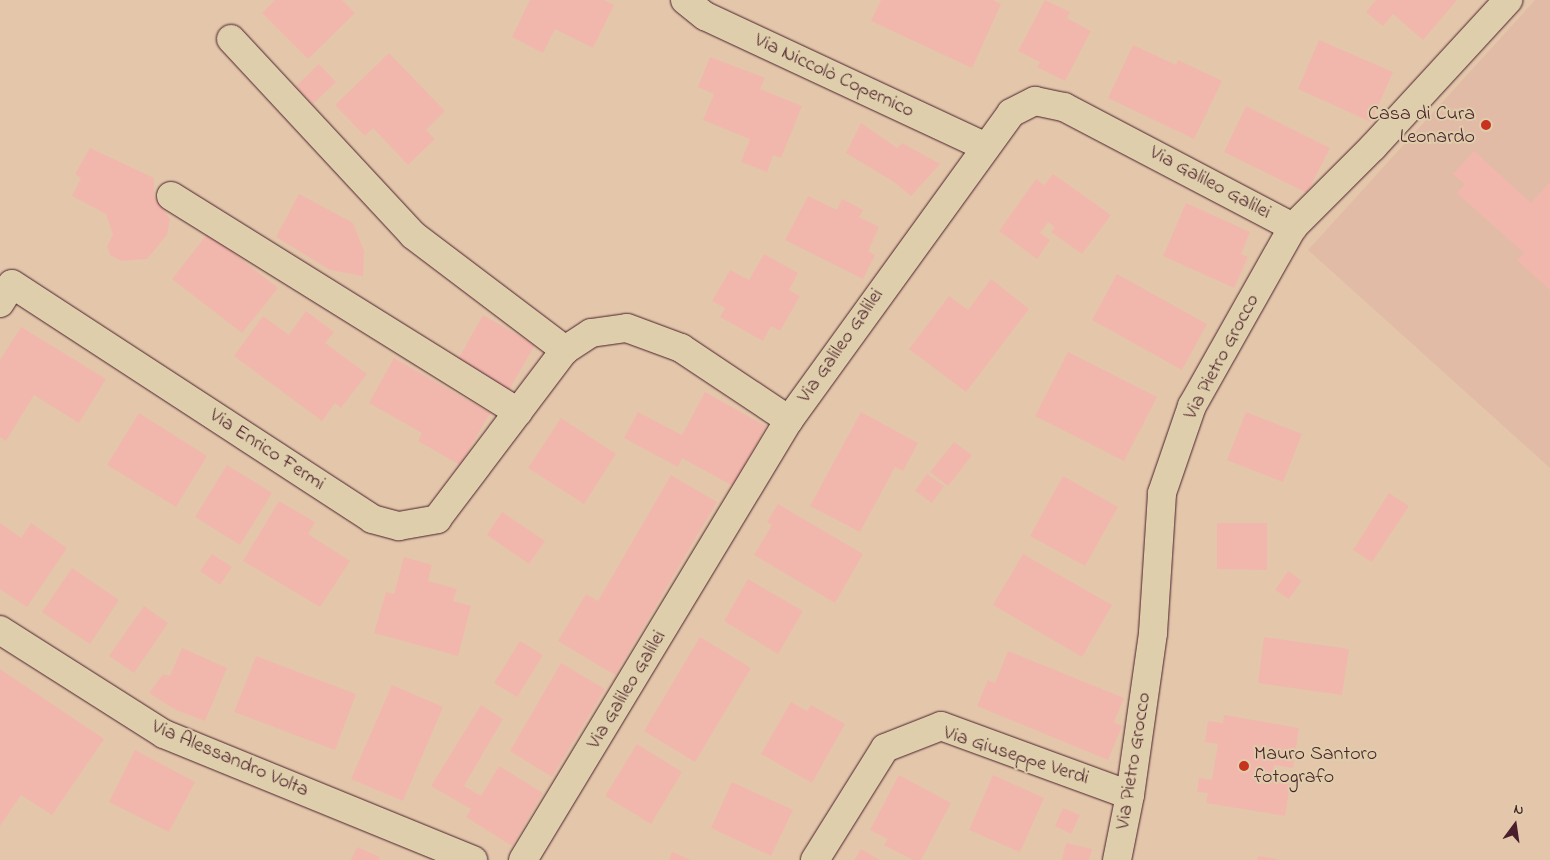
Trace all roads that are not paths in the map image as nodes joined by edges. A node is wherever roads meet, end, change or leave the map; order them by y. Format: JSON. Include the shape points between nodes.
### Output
{"nodes":[{"id":1,"x":685,"y":0,"type":"edge"},
{"id":2,"x":1508,"y":0,"type":"edge"},
{"id":3,"x":231,"y":39,"type":"dead end"},
{"id":4,"x":986,"y":147,"type":"junction"},
{"id":5,"x":171,"y":196,"type":"dead end"},
{"id":6,"x":1293,"y":227,"type":"junction"},
{"id":7,"x":0,"y":303,"type":"edge"},
{"id":8,"x":565,"y":350,"type":"junction"},
{"id":9,"x":518,"y":412,"type":"junction"},
{"id":10,"x":789,"y":420,"type":"junction"},
{"id":11,"x":0,"y":630,"type":"edge"},
{"id":12,"x":1130,"y":795,"type":"junction"},
{"id":13,"x":474,"y":860,"type":"edge"},
{"id":14,"x":523,"y":860,"type":"edge"},
{"id":15,"x":815,"y":860,"type":"edge"},
{"id":16,"x":1117,"y":860,"type":"edge"}],
"edges":[{"from":1,"to":4,"type":"street","name":"Via Niccolò Copernico","via":[[705,16]]},
{"from":2,"to":6,"type":"street","name":"Via Pietro Grocco","via":[[1373,148]]},
{"from":3,"to":8,"type":"street","via":[[413,235]]},
{"from":4,"to":6,"type":"street","name":"Via Galileo Galilei","via":[[1011,113],[1035,101],[1064,107]]},
{"from":4,"to":10,"type":"street","name":"Via Galileo Galilei"},
{"from":5,"to":9,"type":"street"},
{"from":6,"to":12,"type":"street","name":"Via Pietro Grocco","via":[[1192,406],[1162,493],[1154,633]]},
{"from":7,"to":9,"type":"street","name":"Via Enrico Fermi","via":[[12,284],[372,519],[399,526],[437,519]]},
{"from":8,"to":9,"type":"street","name":"Via Enrico Fermi"},
{"from":8,"to":10,"type":"street","name":"Via Enrico Fermi","via":[[590,333],[627,328],[680,348]]},
{"from":10,"to":14,"type":"street","name":"Via Galileo Galilei"},
{"from":11,"to":13,"type":"street","name":"Via Alessandro Volta","via":[[164,734]]},
{"from":12,"to":15,"type":"street","name":"Via Giuseppe Verdi","via":[[941,726],[886,748]]},
{"from":12,"to":16,"type":"street","name":"Via Pietro Grocco"}]}
